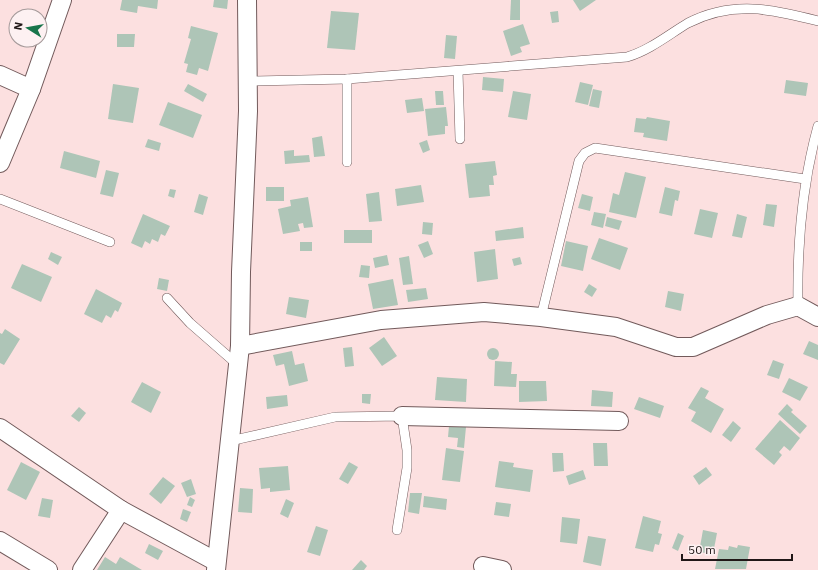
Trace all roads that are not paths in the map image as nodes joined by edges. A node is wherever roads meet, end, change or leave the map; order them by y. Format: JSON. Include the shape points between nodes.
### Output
{"nodes":[{"id":1,"x":62,"y":0,"type":"edge"},
{"id":2,"x":247,"y":0,"type":"edge"},
{"id":3,"x":818,"y":21,"type":"edge"},
{"id":4,"x":458,"y":71,"type":"junction"},
{"id":5,"x":0,"y":75,"type":"edge"},
{"id":6,"x":347,"y":79,"type":"junction"},
{"id":7,"x":248,"y":81,"type":"junction"},
{"id":8,"x":31,"y":89,"type":"junction"},
{"id":9,"x":818,"y":126,"type":"edge"},
{"id":10,"x":460,"y":139,"type":"dead end"},
{"id":11,"x":0,"y":162,"type":"edge"},
{"id":12,"x":347,"y":162,"type":"dead end"},
{"id":13,"x":805,"y":179,"type":"junction"},
{"id":14,"x":0,"y":199,"type":"edge"},
{"id":15,"x":110,"y":242,"type":"dead end"},
{"id":16,"x":167,"y":298,"type":"dead end"},
{"id":17,"x":798,"y":306,"type":"junction"},
{"id":18,"x":541,"y":317,"type":"junction"},
{"id":19,"x":818,"y":317,"type":"edge"},
{"id":20,"x":240,"y":346,"type":"junction"},
{"id":21,"x":238,"y":364,"type":"junction"},
{"id":22,"x":402,"y":416,"type":"junction"},
{"id":23,"x":619,"y":420,"type":"dead end"},
{"id":24,"x":0,"y":428,"type":"edge"},
{"id":25,"x":230,"y":441,"type":"junction"},
{"id":26,"x":121,"y":510,"type":"junction"},
{"id":27,"x":397,"y":530,"type":"dead end"},
{"id":28,"x":0,"y":541,"type":"edge"},
{"id":29,"x":216,"y":565,"type":"edge"},
{"id":30,"x":482,"y":566,"type":"dead end"},
{"id":31,"x":48,"y":570,"type":"edge"},
{"id":32,"x":82,"y":570,"type":"edge"},
{"id":33,"x":502,"y":570,"type":"edge"}],
"edges":[{"from":1,"to":8,"type":"street"},
{"from":2,"to":7,"type":"street"},
{"from":3,"to":4,"type":"lane","via":[[746,6],[720,10],[689,22],[642,53],[627,57]]},
{"from":4,"to":6,"type":"lane"},
{"from":4,"to":10,"type":"lane"},
{"from":5,"to":8,"type":"street"},
{"from":6,"to":7,"type":"lane"},
{"from":6,"to":12,"type":"lane"},
{"from":7,"to":20,"type":"street"},
{"from":8,"to":11,"type":"street"},
{"from":9,"to":13,"type":"lane"},
{"from":13,"to":17,"type":"lane"},
{"from":13,"to":18,"type":"lane","via":[[595,148],[585,153],[579,161]]},
{"from":14,"to":15,"type":"lane"},
{"from":16,"to":21,"type":"lane","via":[[190,323]]},
{"from":17,"to":18,"type":"street","via":[[767,315],[693,347],[676,346],[616,327]]},
{"from":17,"to":19,"type":"street"},
{"from":18,"to":20,"type":"street","via":[[484,312],[381,320]]},
{"from":20,"to":21,"type":"street"},
{"from":21,"to":25,"type":"street"},
{"from":22,"to":23,"type":"street"},
{"from":22,"to":25,"type":"lane","via":[[334,417]]},
{"from":22,"to":27,"type":"lane","via":[[407,462],[406,484]]},
{"from":24,"to":26,"type":"street"},
{"from":25,"to":29,"type":"street"},
{"from":26,"to":29,"type":"street"},
{"from":26,"to":32,"type":"street"},
{"from":28,"to":31,"type":"street"},
{"from":30,"to":33,"type":"street"}]}
